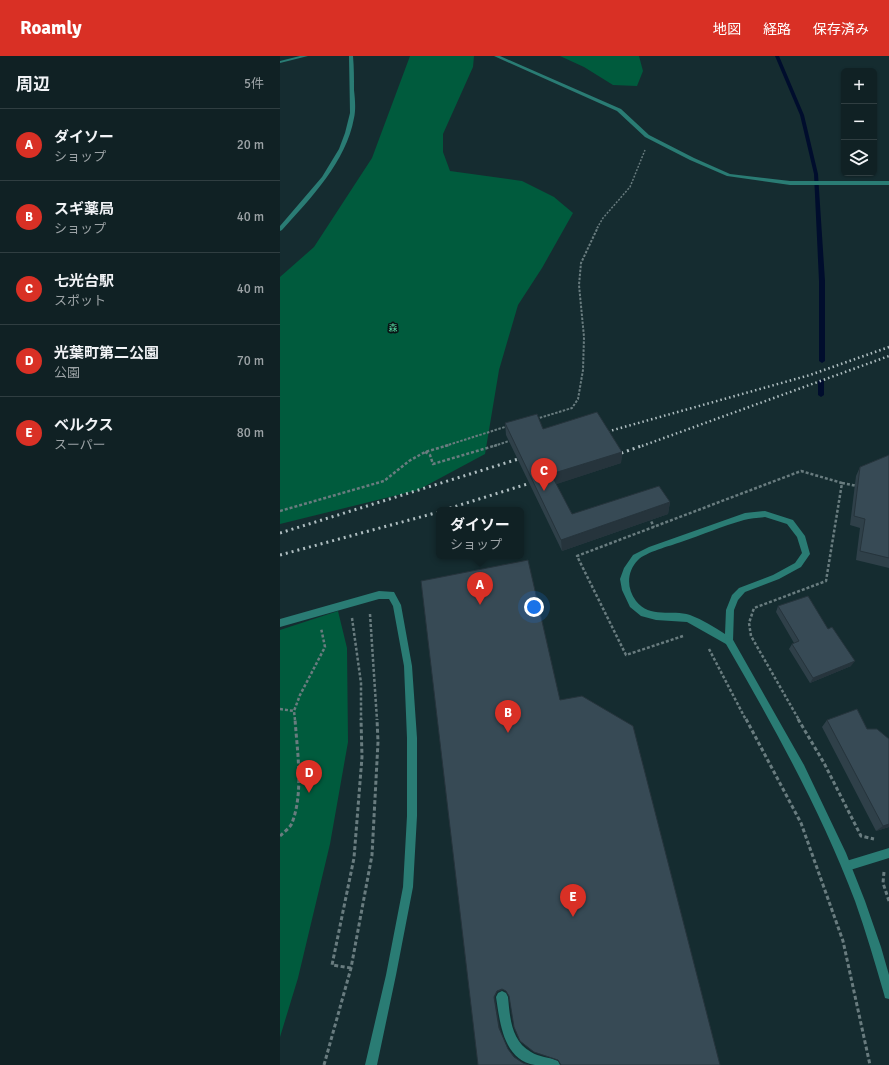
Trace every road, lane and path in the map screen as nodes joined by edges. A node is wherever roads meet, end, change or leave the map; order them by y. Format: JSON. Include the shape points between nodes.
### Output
{"nodes":[{"id":1,"x":306,"y":56,"type":"edge"},
{"id":2,"x":351,"y":56,"type":"edge"},
{"id":3,"x":496,"y":56,"type":"edge"},
{"id":4,"x":280,"y":62,"type":"edge"},
{"id":5,"x":647,"y":136,"type":"junction"},
{"id":6,"x":889,"y":183,"type":"edge"},
{"id":7,"x":280,"y":229,"type":"edge"},
{"id":8,"x":532,"y":420,"type":"edge"},
{"id":9,"x":511,"y":425,"type":"edge"},
{"id":10,"x":518,"y":438,"type":"edge"},
{"id":11,"x":425,"y":452,"type":"junction"},
{"id":12,"x":842,"y":483,"type":"dead end"},
{"id":13,"x":858,"y":486,"type":"edge"},
{"id":14,"x":280,"y":511,"type":"edge"},
{"id":15,"x":648,"y":515,"type":"edge"},
{"id":16,"x":654,"y":527,"type":"edge"},
{"id":17,"x":318,"y":612,"type":"junction"},
{"id":18,"x":364,"y":612,"type":"dead end"},
{"id":19,"x":352,"y":615,"type":"dead end"},
{"id":20,"x":280,"y":623,"type":"edge"},
{"id":21,"x":729,"y":641,"type":"junction"},
{"id":22,"x":280,"y":709,"type":"edge"},
{"id":23,"x":294,"y":711,"type":"junction"},
{"id":24,"x":280,"y":836,"type":"edge"},
{"id":25,"x":889,"y":853,"type":"edge"},
{"id":26,"x":847,"y":866,"type":"junction"},
{"id":27,"x":885,"y":867,"type":"dead end"},
{"id":28,"x":889,"y":901,"type":"edge"},
{"id":29,"x":351,"y":968,"type":"junction"},
{"id":30,"x":889,"y":994,"type":"edge"},
{"id":31,"x":502,"y":997,"type":"dead end"},
{"id":32,"x":324,"y":1065,"type":"edge"},
{"id":33,"x":371,"y":1065,"type":"edge"},
{"id":34,"x":554,"y":1065,"type":"edge"}],
"edges":[{"from":1,"to":4,"type":"street"},
{"from":2,"to":7,"type":"street","via":[[352,117],[347,135],[338,156]]},
{"from":3,"to":5,"type":"street","via":[[619,110]]},
{"from":5,"to":6,"type":"street","via":[[729,175],[772,182],[808,184]]},
{"from":5,"to":8,"type":"path","via":[[646,148],[630,187],[603,218],[581,263],[579,285],[584,338],[583,370],[578,399],[572,408]]},
{"from":9,"to":11,"type":"path"},
{"from":10,"to":11,"type":"path","via":[[434,464],[430,454]]},
{"from":11,"to":14,"type":"path","via":[[384,481]]},
{"from":12,"to":13,"type":"path"},
{"from":15,"to":16,"type":"path"},
{"from":17,"to":20,"type":"street"},
{"from":17,"to":23,"type":"path","via":[[325,647]]},
{"from":17,"to":33,"type":"street","via":[[374,596],[391,595],[397,605],[408,666],[412,738],[412,816],[408,887]]},
{"from":18,"to":29,"type":"path","via":[[370,610],[378,742],[372,855]]},
{"from":19,"to":29,"type":"path","via":[[361,683],[362,757],[354,858],[332,965]]},
{"from":21,"to":21,"type":"street","via":[[688,618],[644,613],[633,604],[626,590],[626,570],[636,557],[652,549],[745,516],[765,514],[790,522],[801,536],[806,554],[798,565],[742,590],[730,610]]},
{"from":21,"to":26,"type":"street","via":[[795,756]]},
{"from":22,"to":23,"type":"path"},
{"from":23,"to":24,"type":"path","via":[[299,772],[297,804],[292,824]]},
{"from":25,"to":26,"type":"street"},
{"from":26,"to":30,"type":"street"},
{"from":27,"to":28,"type":"path","via":[[883,883]]},
{"from":29,"to":32,"type":"path"},
{"from":31,"to":34,"type":"street","via":[[506,1028],[516,1050],[528,1058]]}]}
